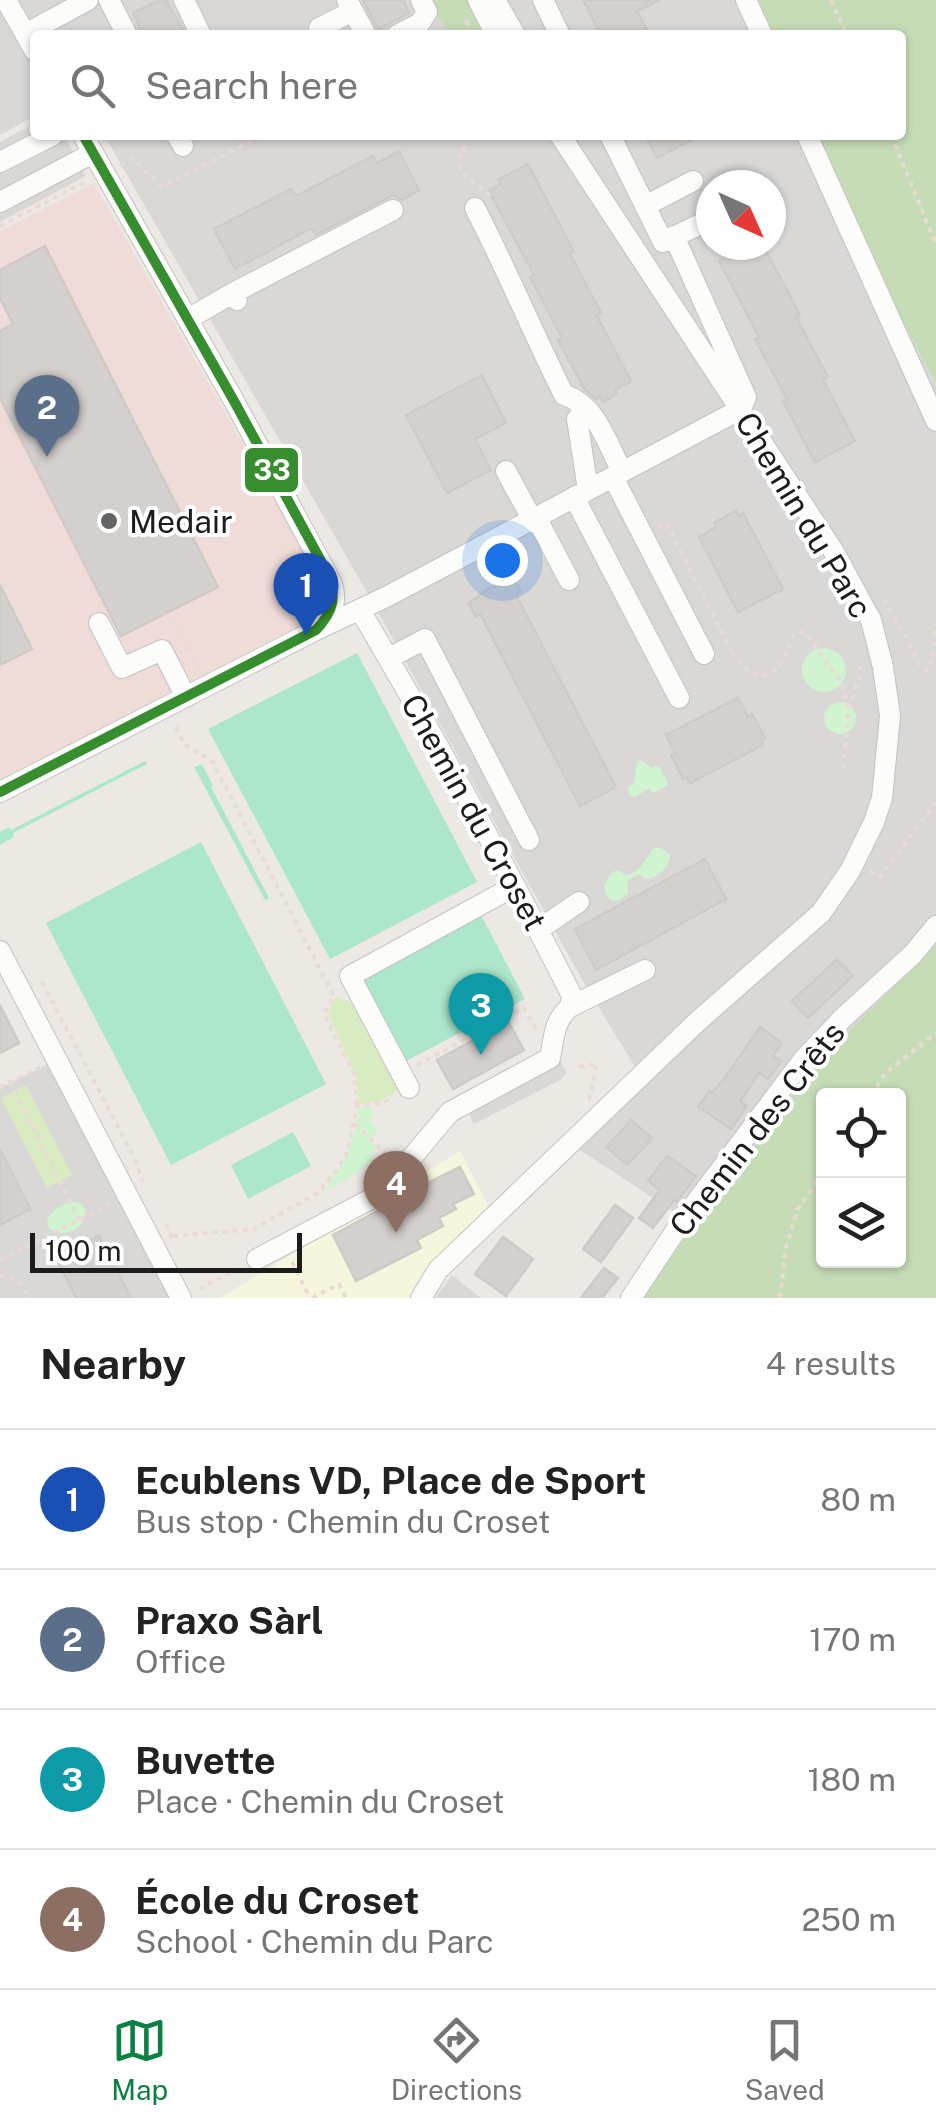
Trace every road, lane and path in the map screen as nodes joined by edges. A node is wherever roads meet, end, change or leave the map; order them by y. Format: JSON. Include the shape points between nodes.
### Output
{"nodes":[{"id":1,"x":6,"y":0,"type":"edge"},
{"id":2,"x":88,"y":0,"type":"edge"},
{"id":3,"x":109,"y":0,"type":"edge"},
{"id":4,"x":184,"y":0,"type":"edge"},
{"id":5,"x":421,"y":0,"type":"edge"},
{"id":6,"x":478,"y":0,"type":"edge"},
{"id":7,"x":495,"y":0,"type":"edge"},
{"id":8,"x":543,"y":0,"type":"edge"},
{"id":9,"x":746,"y":0,"type":"edge"},
{"id":10,"x":832,"y":0,"type":"edge"},
{"id":11,"x":350,"y":6,"type":"edge"},
{"id":12,"x":319,"y":28,"type":"dead end"},
{"id":13,"x":47,"y":30,"type":"edge"},
{"id":14,"x":124,"y":30,"type":"edge"},
{"id":15,"x":199,"y":30,"type":"edge"},
{"id":16,"x":363,"y":30,"type":"edge"},
{"id":17,"x":407,"y":30,"type":"edge"},
{"id":18,"x":493,"y":30,"type":"edge"},
{"id":19,"x":512,"y":30,"type":"edge"},
{"id":20,"x":558,"y":30,"type":"edge"},
{"id":21,"x":760,"y":30,"type":"edge"},
{"id":22,"x":845,"y":30,"type":"edge"},
{"id":23,"x":30,"y":42,"type":"edge"},
{"id":24,"x":43,"y":140,"type":"edge"},
{"id":25,"x":252,"y":140,"type":"edge"},
{"id":26,"x":466,"y":140,"type":"edge"},
{"id":27,"x":563,"y":140,"type":"edge"},
{"id":28,"x":612,"y":140,"type":"edge"},
{"id":29,"x":809,"y":140,"type":"edge"},
{"id":30,"x":893,"y":140,"type":"edge"},
{"id":31,"x":88,"y":144,"type":"edge"},
{"id":32,"x":0,"y":162,"type":"edge"},
{"id":33,"x":104,"y":172,"type":"junction"},
{"id":34,"x":693,"y":181,"type":"dead end"},
{"id":35,"x":0,"y":202,"type":"edge"},
{"id":36,"x":645,"y":206,"type":"junction"},
{"id":37,"x":475,"y":208,"type":"joint"},
{"id":38,"x":393,"y":210,"type":"dead end"},
{"id":39,"x":696,"y":225,"type":"edge"},
{"id":40,"x":0,"y":226,"type":"edge"},
{"id":41,"x":674,"y":236,"type":"junction"},
{"id":42,"x":936,"y":244,"type":"edge"},
{"id":43,"x":188,"y":319,"type":"junction"},
{"id":44,"x":740,"y":409,"type":"junction"},
{"id":45,"x":577,"y":418,"type":"dead end"},
{"id":46,"x":936,"y":421,"type":"edge"},
{"id":47,"x":506,"y":471,"type":"dead end"},
{"id":48,"x":617,"y":474,"type":"junction"},
{"id":49,"x":581,"y":493,"type":"junction"},
{"id":50,"x":534,"y":518,"type":"junction"},
{"id":51,"x":570,"y":580,"type":"dead end"},
{"id":52,"x":880,"y":594,"type":"dead end"},
{"id":53,"x":360,"y":610,"type":"junction"},
{"id":54,"x":165,"y":614,"type":"dead end"},
{"id":55,"x":99,"y":622,"type":"dead end"},
{"id":56,"x":936,"y":622,"type":"edge"},
{"id":57,"x":316,"y":630,"type":"junction"},
{"id":58,"x":732,"y":652,"type":"dead end"},
{"id":59,"x":704,"y":654,"type":"dead end"},
{"id":60,"x":389,"y":658,"type":"junction"},
{"id":61,"x":861,"y":663,"type":"dead end"},
{"id":62,"x":209,"y":686,"type":"junction"},
{"id":63,"x":186,"y":697,"type":"junction"},
{"id":64,"x":679,"y":698,"type":"dead end"},
{"id":65,"x":848,"y":712,"type":"junction"},
{"id":66,"x":176,"y":727,"type":"dead end"},
{"id":67,"x":843,"y":768,"type":"dead end"},
{"id":68,"x":0,"y":792,"type":"edge"},
{"id":69,"x":936,"y":802,"type":"edge"},
{"id":70,"x":490,"y":842,"type":"junction"},
{"id":71,"x":870,"y":871,"type":"dead end"},
{"id":72,"x":514,"y":886,"type":"junction"},
{"id":73,"x":580,"y":902,"type":"dead end"},
{"id":74,"x":936,"y":926,"type":"edge"},
{"id":75,"x":538,"y":930,"type":"junction"},
{"id":76,"x":0,"y":951,"type":"edge"},
{"id":77,"x":645,"y":970,"type":"dead end"},
{"id":78,"x":42,"y":982,"type":"dead end"},
{"id":79,"x":565,"y":1011,"type":"junction"},
{"id":80,"x":535,"y":1028,"type":"dead end"},
{"id":81,"x":936,"y":1034,"type":"edge"},
{"id":82,"x":57,"y":1060,"type":"junction"},
{"id":83,"x":579,"y":1067,"type":"dead end"},
{"id":84,"x":405,"y":1081,"type":"junction"},
{"id":85,"x":10,"y":1082,"type":"junction"},
{"id":86,"x":0,"y":1087,"type":"edge"},
{"id":87,"x":877,"y":1088,"type":"edge"},
{"id":88,"x":588,"y":1105,"type":"dead end"},
{"id":89,"x":357,"y":1106,"type":"junction"},
{"id":90,"x":355,"y":1124,"type":"junction"},
{"id":91,"x":382,"y":1150,"type":"dead end"},
{"id":92,"x":819,"y":1178,"type":"edge"},
{"id":93,"x":138,"y":1194,"type":"junction"},
{"id":94,"x":284,"y":1213,"type":"junction"},
{"id":95,"x":163,"y":1219,"type":"dead end"},
{"id":96,"x":79,"y":1220,"type":"junction"},
{"id":97,"x":277,"y":1226,"type":"dead end"},
{"id":98,"x":254,"y":1229,"type":"junction"},
{"id":99,"x":268,"y":1230,"type":"dead end"},
{"id":100,"x":257,"y":1259,"type":"joint"},
{"id":101,"x":0,"y":1260,"type":"edge"},
{"id":102,"x":292,"y":1262,"type":"dead end"},
{"id":103,"x":0,"y":1274,"type":"edge"},
{"id":104,"x":189,"y":1294,"type":"edge"},
{"id":105,"x":32,"y":1298,"type":"edge"},
{"id":106,"x":311,"y":1298,"type":"edge"},
{"id":107,"x":346,"y":1298,"type":"edge"},
{"id":108,"x":420,"y":1298,"type":"edge"},
{"id":109,"x":630,"y":1298,"type":"edge"},
{"id":110,"x":780,"y":1298,"type":"edge"}],
"edges":[{"from":1,"to":23,"type":"street"},
{"from":2,"to":13,"type":"street"},
{"from":3,"to":14,"type":"street"},
{"from":4,"to":15,"type":"street"},
{"from":5,"to":17,"type":"street","via":[[427,12]]},
{"from":6,"to":18,"type":"street"},
{"from":7,"to":19,"type":"street"},
{"from":8,"to":20,"type":"street"},
{"from":9,"to":21,"type":"street"},
{"from":10,"to":22,"type":"path"},
{"from":11,"to":12,"type":"street"},
{"from":11,"to":16,"type":"street"},
{"from":24,"to":32,"type":"street"},
{"from":25,"to":33,"type":"path","via":[[162,187],[133,159]]},
{"from":26,"to":37,"type":"path","via":[[459,169],[491,195]]},
{"from":27,"to":44,"type":"street","name":"Chemin du Parc"},
{"from":28,"to":36,"type":"street"},
{"from":29,"to":46,"type":"street"},
{"from":30,"to":42,"type":"path"},
{"from":31,"to":33,"type":"street"},
{"from":31,"to":35,"type":"street"},
{"from":33,"to":40,"type":"path"},
{"from":33,"to":43,"type":"street"},
{"from":34,"to":36,"type":"street"},
{"from":36,"to":41,"type":"street","via":[[663,242]]},
{"from":37,"to":48,"type":"street","via":[[564,395],[588,408]]},
{"from":38,"to":43,"type":"street"},
{"from":39,"to":41,"type":"street"},
{"from":41,"to":44,"type":"street","via":[[746,397]]},
{"from":43,"to":57,"type":"street","via":[[332,584],[333,609]]},
{"from":44,"to":48,"type":"street"},
{"from":44,"to":108,"type":"street","name":"Chemin du Parc","via":[[871,620],[890,716],[874,822],[832,900],[606,1107],[438,1270]]},
{"from":45,"to":49,"type":"street"},
{"from":47,"to":50,"type":"street"},
{"from":48,"to":49,"type":"street"},
{"from":48,"to":59,"type":"street"},
{"from":49,"to":50,"type":"street"},
{"from":49,"to":64,"type":"street"},
{"from":50,"to":51,"type":"street"},
{"from":50,"to":53,"type":"street"},
{"from":52,"to":56,"type":"path","via":[[926,670]]},
{"from":53,"to":57,"type":"street"},
{"from":53,"to":60,"type":"street","name":"Chemin du Croset"},
{"from":54,"to":62,"type":"path"},
{"from":55,"to":63,"type":"street","via":[[122,668],[162,650]]},
{"from":57,"to":62,"type":"street"},
{"from":58,"to":65,"type":"path","via":[[750,674],[762,675],[776,669],[794,635],[806,634],[842,683]]},
{"from":60,"to":70,"type":"street","name":"Chemin du Croset"},
{"from":60,"to":70,"type":"street","via":[[424,640],[525,831]]},
{"from":61,"to":65,"type":"path"},
{"from":62,"to":63,"type":"street"},
{"from":63,"to":68,"type":"street"},
{"from":65,"to":67,"type":"path"},
{"from":66,"to":89,"type":"path","via":[[184,744],[212,761],[334,996],[324,1014],[354,1074]]},
{"from":69,"to":71,"type":"path","via":[[881,876]]},
{"from":70,"to":72,"type":"street","name":"Chemin du Croset"},
{"from":72,"to":75,"type":"street","name":"Chemin du Croset"},
{"from":72,"to":84,"type":"street","via":[[350,976]]},
{"from":73,"to":75,"type":"street"},
{"from":74,"to":109,"type":"street","name":"Chemin des Crêts","via":[[803,1060]]},
{"from":75,"to":79,"type":"street","name":"Chemin du Croset","via":[[572,996]]},
{"from":76,"to":82,"type":"street"},
{"from":77,"to":79,"type":"street"},
{"from":78,"to":93,"type":"path","via":[[135,1160]]},
{"from":79,"to":100,"type":"street","via":[[550,1058],[450,1112],[382,1193]]},
{"from":80,"to":84,"type":"path","via":[[524,1008]]},
{"from":81,"to":87,"type":"path","via":[[885,1073]]},
{"from":82,"to":85,"type":"path"},
{"from":82,"to":93,"type":"street"},
{"from":83,"to":88,"type":"path","via":[[596,1064]]},
{"from":84,"to":89,"type":"path","via":[[380,1104]]},
{"from":85,"to":86,"type":"path"},
{"from":85,"to":96,"type":"path"},
{"from":89,"to":90,"type":"path"},
{"from":90,"to":91,"type":"path"},
{"from":90,"to":94,"type":"path","via":[[331,1179]]},
{"from":92,"to":110,"type":"path","via":[[798,1209]]},
{"from":93,"to":96,"type":"path"},
{"from":93,"to":104,"type":"street"},
{"from":94,"to":97,"type":"path"},
{"from":94,"to":98,"type":"path"},
{"from":95,"to":98,"type":"path","via":[[173,1236]]},
{"from":96,"to":101,"type":"path"},
{"from":98,"to":99,"type":"path"},
{"from":100,"to":104,"type":"path"},
{"from":102,"to":106,"type":"path"},
{"from":103,"to":105,"type":"path","via":[[17,1279]]},
{"from":106,"to":107,"type":"path","via":[[339,1284]]}]}
